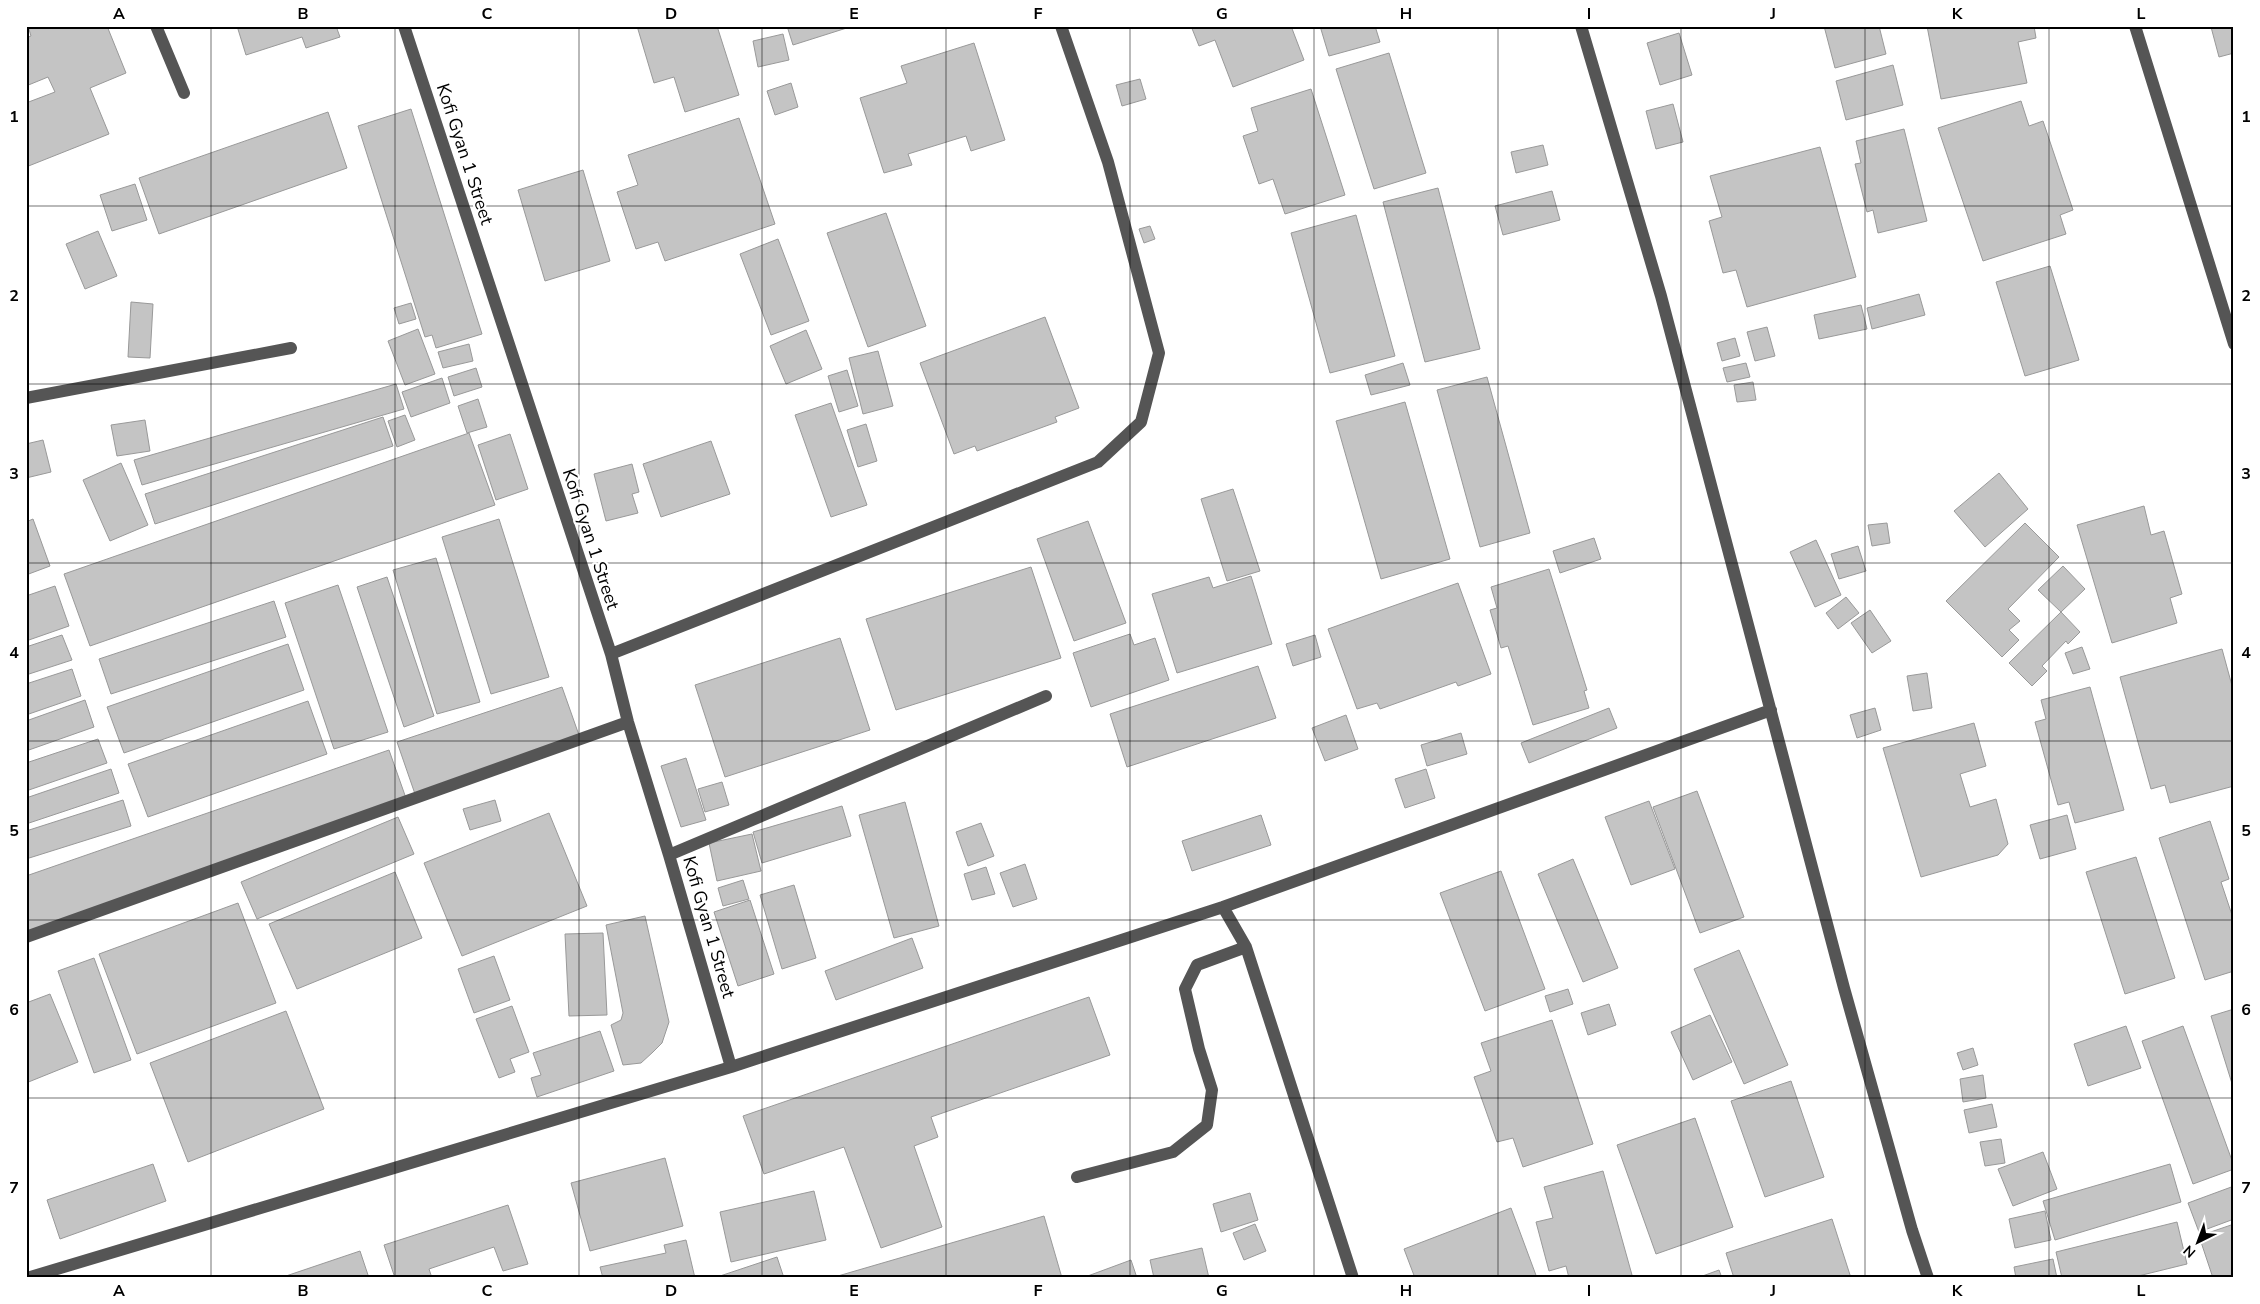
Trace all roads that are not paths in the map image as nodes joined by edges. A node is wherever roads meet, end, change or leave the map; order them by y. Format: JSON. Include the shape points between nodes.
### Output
{"nodes":[{"id":1,"x":156,"y":26,"type":"edge"},
{"id":2,"x":404,"y":26,"type":"edge"},
{"id":3,"x":1061,"y":26,"type":"edge"},
{"id":4,"x":1581,"y":26,"type":"edge"},
{"id":5,"x":2134,"y":26,"type":"edge"},
{"id":6,"x":184,"y":93,"type":"dead end"},
{"id":7,"x":2234,"y":344,"type":"edge"},
{"id":8,"x":291,"y":348,"type":"dead end"},
{"id":9,"x":26,"y":398,"type":"edge"},
{"id":10,"x":611,"y":654,"type":"junction"},
{"id":11,"x":1046,"y":696,"type":"dead end"},
{"id":12,"x":1771,"y":710,"type":"junction"},
{"id":13,"x":628,"y":722,"type":"junction"},
{"id":14,"x":669,"y":855,"type":"junction"},
{"id":15,"x":1223,"y":907,"type":"junction"},
{"id":16,"x":26,"y":937,"type":"edge"},
{"id":17,"x":1246,"y":947,"type":"junction"},
{"id":18,"x":731,"y":1068,"type":"junction"},
{"id":19,"x":1077,"y":1177,"type":"dead end"},
{"id":20,"x":1348,"y":1276,"type":"edge"},
{"id":21,"x":27,"y":1278,"type":"edge"},
{"id":22,"x":1928,"y":1278,"type":"edge"}],
"edges":[{"from":1,"to":6,"type":"street"},
{"from":2,"to":10,"type":"street","name":"Kofi Gyan 1 Street"},
{"from":3,"to":10,"type":"street","via":[[1108,162],[1159,353],[1141,422],[1098,462]]},
{"from":4,"to":12,"type":"street","via":[[1662,296]]},
{"from":5,"to":7,"type":"street"},
{"from":8,"to":9,"type":"street"},
{"from":10,"to":13,"type":"street","name":"Kofi Gyan 1 Street"},
{"from":11,"to":14,"type":"street"},
{"from":12,"to":15,"type":"street"},
{"from":12,"to":22,"type":"street","via":[[1844,988]]},
{"from":13,"to":14,"type":"street","name":"Kofi Gyan 1 Street"},
{"from":13,"to":16,"type":"street"},
{"from":14,"to":18,"type":"street","name":"Kofi Gyan 1 Street"},
{"from":15,"to":17,"type":"street"},
{"from":15,"to":18,"type":"street"},
{"from":17,"to":19,"type":"street","via":[[1196,966],[1185,989],[1212,1090],[1207,1125],[1173,1152]]},
{"from":17,"to":20,"type":"street"},
{"from":18,"to":21,"type":"street"}]}
